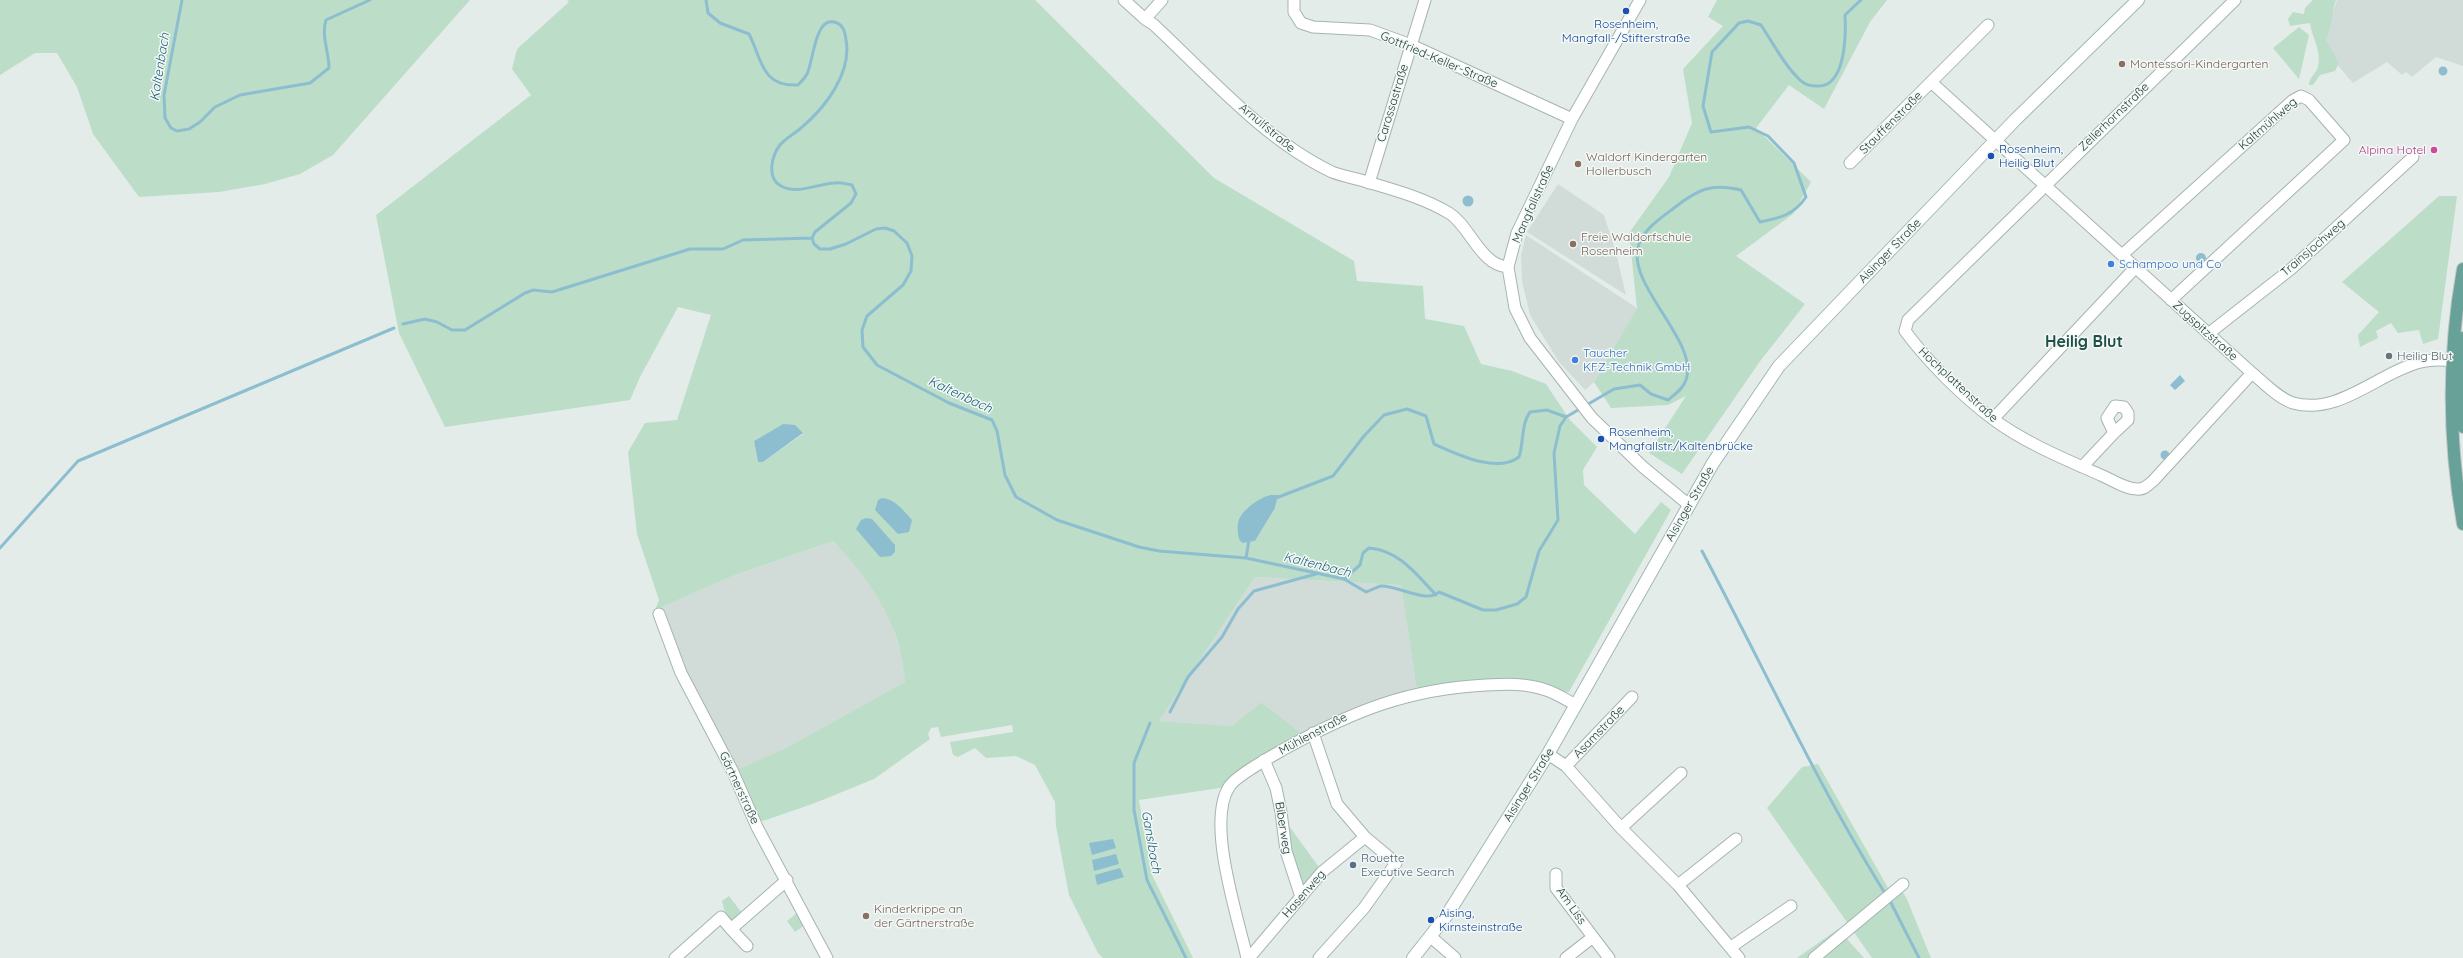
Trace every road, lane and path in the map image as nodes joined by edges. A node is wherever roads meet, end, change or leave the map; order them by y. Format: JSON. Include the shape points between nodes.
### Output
{"nodes":[{"id":1,"x":1124,"y":0,"type":"edge"},
{"id":2,"x":1162,"y":0,"type":"edge"},
{"id":3,"x":1294,"y":0,"type":"edge"},
{"id":4,"x":1425,"y":0,"type":"edge"},
{"id":5,"x":1640,"y":0,"type":"edge"},
{"id":6,"x":2138,"y":0,"type":"edge"},
{"id":7,"x":2235,"y":0,"type":"edge"},
{"id":8,"x":1145,"y":19,"type":"junction"},
{"id":9,"x":1988,"y":25,"type":"dead end"},
{"id":10,"x":1411,"y":45,"type":"junction"},
{"id":11,"x":1932,"y":82,"type":"junction"},
{"id":12,"x":1572,"y":119,"type":"junction"},
{"id":13,"x":1995,"y":141,"type":"junction"},
{"id":14,"x":2413,"y":157,"type":"dead end"},
{"id":15,"x":1850,"y":163,"type":"dead end"},
{"id":16,"x":1369,"y":183,"type":"junction"},
{"id":17,"x":2044,"y":185,"type":"junction"},
{"id":18,"x":2122,"y":254,"type":"junction"},
{"id":19,"x":1508,"y":267,"type":"junction"},
{"id":20,"x":2136,"y":267,"type":"junction"},
{"id":21,"x":2463,"y":268,"type":"edge"},
{"id":22,"x":2172,"y":300,"type":"junction"},
{"id":23,"x":2208,"y":334,"type":"junction"},
{"id":24,"x":2463,"y":338,"type":"edge"},
{"id":25,"x":2459,"y":362,"type":"edge"},
{"id":26,"x":2252,"y":373,"type":"junction"},
{"id":27,"x":1993,"y":419,"type":"junction"},
{"id":28,"x":2463,"y":427,"type":"edge"},
{"id":29,"x":2114,"y":433,"type":"dead end"},
{"id":30,"x":2082,"y":466,"type":"junction"},
{"id":31,"x":1688,"y":505,"type":"junction"},
{"id":32,"x":2463,"y":524,"type":"edge"},
{"id":33,"x":658,"y":614,"type":"dead end"},
{"id":34,"x":1632,"y":697,"type":"dead end"},
{"id":35,"x":1576,"y":705,"type":"junction"},
{"id":36,"x":1313,"y":733,"type":"junction"},
{"id":37,"x":1548,"y":754,"type":"junction"},
{"id":38,"x":1264,"y":760,"type":"junction"},
{"id":39,"x":1566,"y":766,"type":"junction"},
{"id":40,"x":1681,"y":773,"type":"dead end"},
{"id":41,"x":1621,"y":828,"type":"junction"},
{"id":42,"x":1365,"y":837,"type":"junction"},
{"id":43,"x":1736,"y":839,"type":"dead end"},
{"id":44,"x":1556,"y":874,"type":"dead end"},
{"id":45,"x":786,"y":880,"type":"junction"},
{"id":46,"x":1903,"y":884,"type":"dead end"},
{"id":47,"x":1678,"y":885,"type":"junction"},
{"id":48,"x":1301,"y":897,"type":"junction"},
{"id":49,"x":1791,"y":906,"type":"dead end"},
{"id":50,"x":731,"y":929,"type":"junction"},
{"id":51,"x":1431,"y":937,"type":"junction"},
{"id":52,"x":1593,"y":937,"type":"junction"},
{"id":53,"x":747,"y":946,"type":"dead end"},
{"id":54,"x":1731,"y":947,"type":"junction"},
{"id":55,"x":675,"y":958,"type":"edge"},
{"id":56,"x":827,"y":958,"type":"edge"},
{"id":57,"x":1248,"y":958,"type":"edge"},
{"id":58,"x":1319,"y":958,"type":"edge"},
{"id":59,"x":1413,"y":958,"type":"edge"},
{"id":60,"x":1454,"y":958,"type":"edge"},
{"id":61,"x":1566,"y":958,"type":"edge"},
{"id":62,"x":1609,"y":958,"type":"edge"},
{"id":63,"x":1739,"y":958,"type":"edge"},
{"id":64,"x":1814,"y":958,"type":"edge"}],
"edges":[{"from":1,"to":8,"type":"street","name":"Arnulfstraße"},
{"from":2,"to":8,"type":"street"},
{"from":3,"to":10,"type":"street","name":"Gottfried-Keller-Straße","via":[[1294,12],[1301,23],[1314,27],[1370,30]]},
{"from":4,"to":10,"type":"street","name":"Carossastraße"},
{"from":5,"to":12,"type":"street","name":"Mangfallstraße"},
{"from":6,"to":13,"type":"main road","name":"Aisinger Straße"},
{"from":7,"to":17,"type":"street","name":"Zellerhornstraße"},
{"from":8,"to":16,"type":"street","name":"Arnulfstraße","via":[[1291,149],[1333,172]]},
{"from":9,"to":11,"type":"street","name":"Stauffenstraße"},
{"from":10,"to":12,"type":"street","name":"Gottfried-Keller-Straße"},
{"from":10,"to":16,"type":"street","name":"Carossastraße"},
{"from":11,"to":13,"type":"street","name":"Stauffenstraße"},
{"from":11,"to":15,"type":"street","name":"Stauffenstraße"},
{"from":12,"to":19,"type":"street","name":"Mangfallstraße","via":[[1517,233]]},
{"from":13,"to":17,"type":"street","name":"Zugspitzstraße"},
{"from":13,"to":31,"type":"main road","name":"Aisinger Straße","via":[[1780,366],[1712,463]]},
{"from":14,"to":23,"type":"street","name":"Trainsjochweg","via":[[2291,269]]},
{"from":16,"to":19,"type":"street","name":"Arnulfstraße","via":[[1415,196],[1450,214],[1481,251],[1502,266]]},
{"from":17,"to":18,"type":"street","name":"Zugspitzstraße"},
{"from":17,"to":27,"type":"street","name":"Hochplattenstraße","via":[[1908,320],[1905,331],[1923,356]]},
{"from":18,"to":20,"type":"street","name":"Zugspitzstraße"},
{"from":18,"to":22,"type":"street","name":"Kaltmühlweg","via":[[2292,101],[2301,96],[2309,100],[2344,140]]},
{"from":19,"to":31,"type":"street","name":"Mangfallstraße","via":[[1515,308],[1530,338],[1592,418],[1643,467]]},
{"from":20,"to":22,"type":"street","name":"Zugspitzstraße"},
{"from":20,"to":27,"type":"street"},
{"from":21,"to":25,"type":"main road","via":[[2456,310]]},
{"from":22,"to":23,"type":"street","name":"Zugspitzstraße"},
{"from":23,"to":26,"type":"street","name":"Zugspitzstraße"},
{"from":24,"to":25,"type":"main road"},
{"from":25,"to":26,"type":"street","name":"Zugspitzstraße","via":[[2421,362],[2402,368],[2349,395],[2319,405],[2300,404],[2285,399]]},
{"from":25,"to":28,"type":"main road"},
{"from":25,"to":32,"type":"main road","via":[[2454,451]]},
{"from":26,"to":30,"type":"street","name":"Hochplattenstraße","via":[[2144,488],[2129,488]]},
{"from":27,"to":30,"type":"street","name":"Hochplattenstraße","via":[[2019,435]]},
{"from":29,"to":30,"type":"street"},
{"from":31,"to":35,"type":"main road","name":"Aisinger Straße"},
{"from":33,"to":45,"type":"street","name":"Gärtnerstraße","via":[[681,673]]},
{"from":34,"to":39,"type":"street","name":"Asamstraße"},
{"from":35,"to":36,"type":"street","name":"Mühlenstraße","via":[[1546,690],[1520,684],[1461,686],[1405,695],[1351,714]]},
{"from":35,"to":37,"type":"main road","name":"Aisinger Straße"},
{"from":36,"to":38,"type":"street","name":"Mühlenstraße"},
{"from":36,"to":42,"type":"street","via":[[1337,804]]},
{"from":37,"to":39,"type":"street","name":"Asamstraße"},
{"from":37,"to":51,"type":"main road","name":"Aisinger Straße"},
{"from":38,"to":48,"type":"street","name":"Biberweg","via":[[1276,788],[1286,851]]},
{"from":38,"to":57,"type":"street","name":"Mühlenstraße","via":[[1229,786],[1221,809],[1220,836]]},
{"from":39,"to":41,"type":"street","name":"Asamstraße"},
{"from":40,"to":41,"type":"street"},
{"from":41,"to":47,"type":"street","name":"Asamstraße"},
{"from":42,"to":48,"type":"street","name":"Hasenweg","via":[[1322,872]]},
{"from":42,"to":58,"type":"street","via":[[1396,863],[1364,908]]},
{"from":43,"to":47,"type":"street"},
{"from":44,"to":52,"type":"street","name":"Am Liss","via":[[1556,888]]},
{"from":45,"to":50,"type":"street"},
{"from":45,"to":56,"type":"street","name":"Gärtnerstraße"},
{"from":46,"to":64,"type":"street"},
{"from":47,"to":54,"type":"street","name":"Asamstraße"},
{"from":48,"to":57,"type":"street","name":"Hasenweg"},
{"from":49,"to":54,"type":"street"},
{"from":50,"to":53,"type":"street"},
{"from":50,"to":55,"type":"street","via":[[721,917]]},
{"from":51,"to":59,"type":"main road","name":"Aisinger Straße"},
{"from":51,"to":60,"type":"street"},
{"from":52,"to":61,"type":"street","name":"Am Liss"},
{"from":52,"to":62,"type":"street","name":"Am Liss"},
{"from":54,"to":63,"type":"street","name":"Asamstraße"}]}
